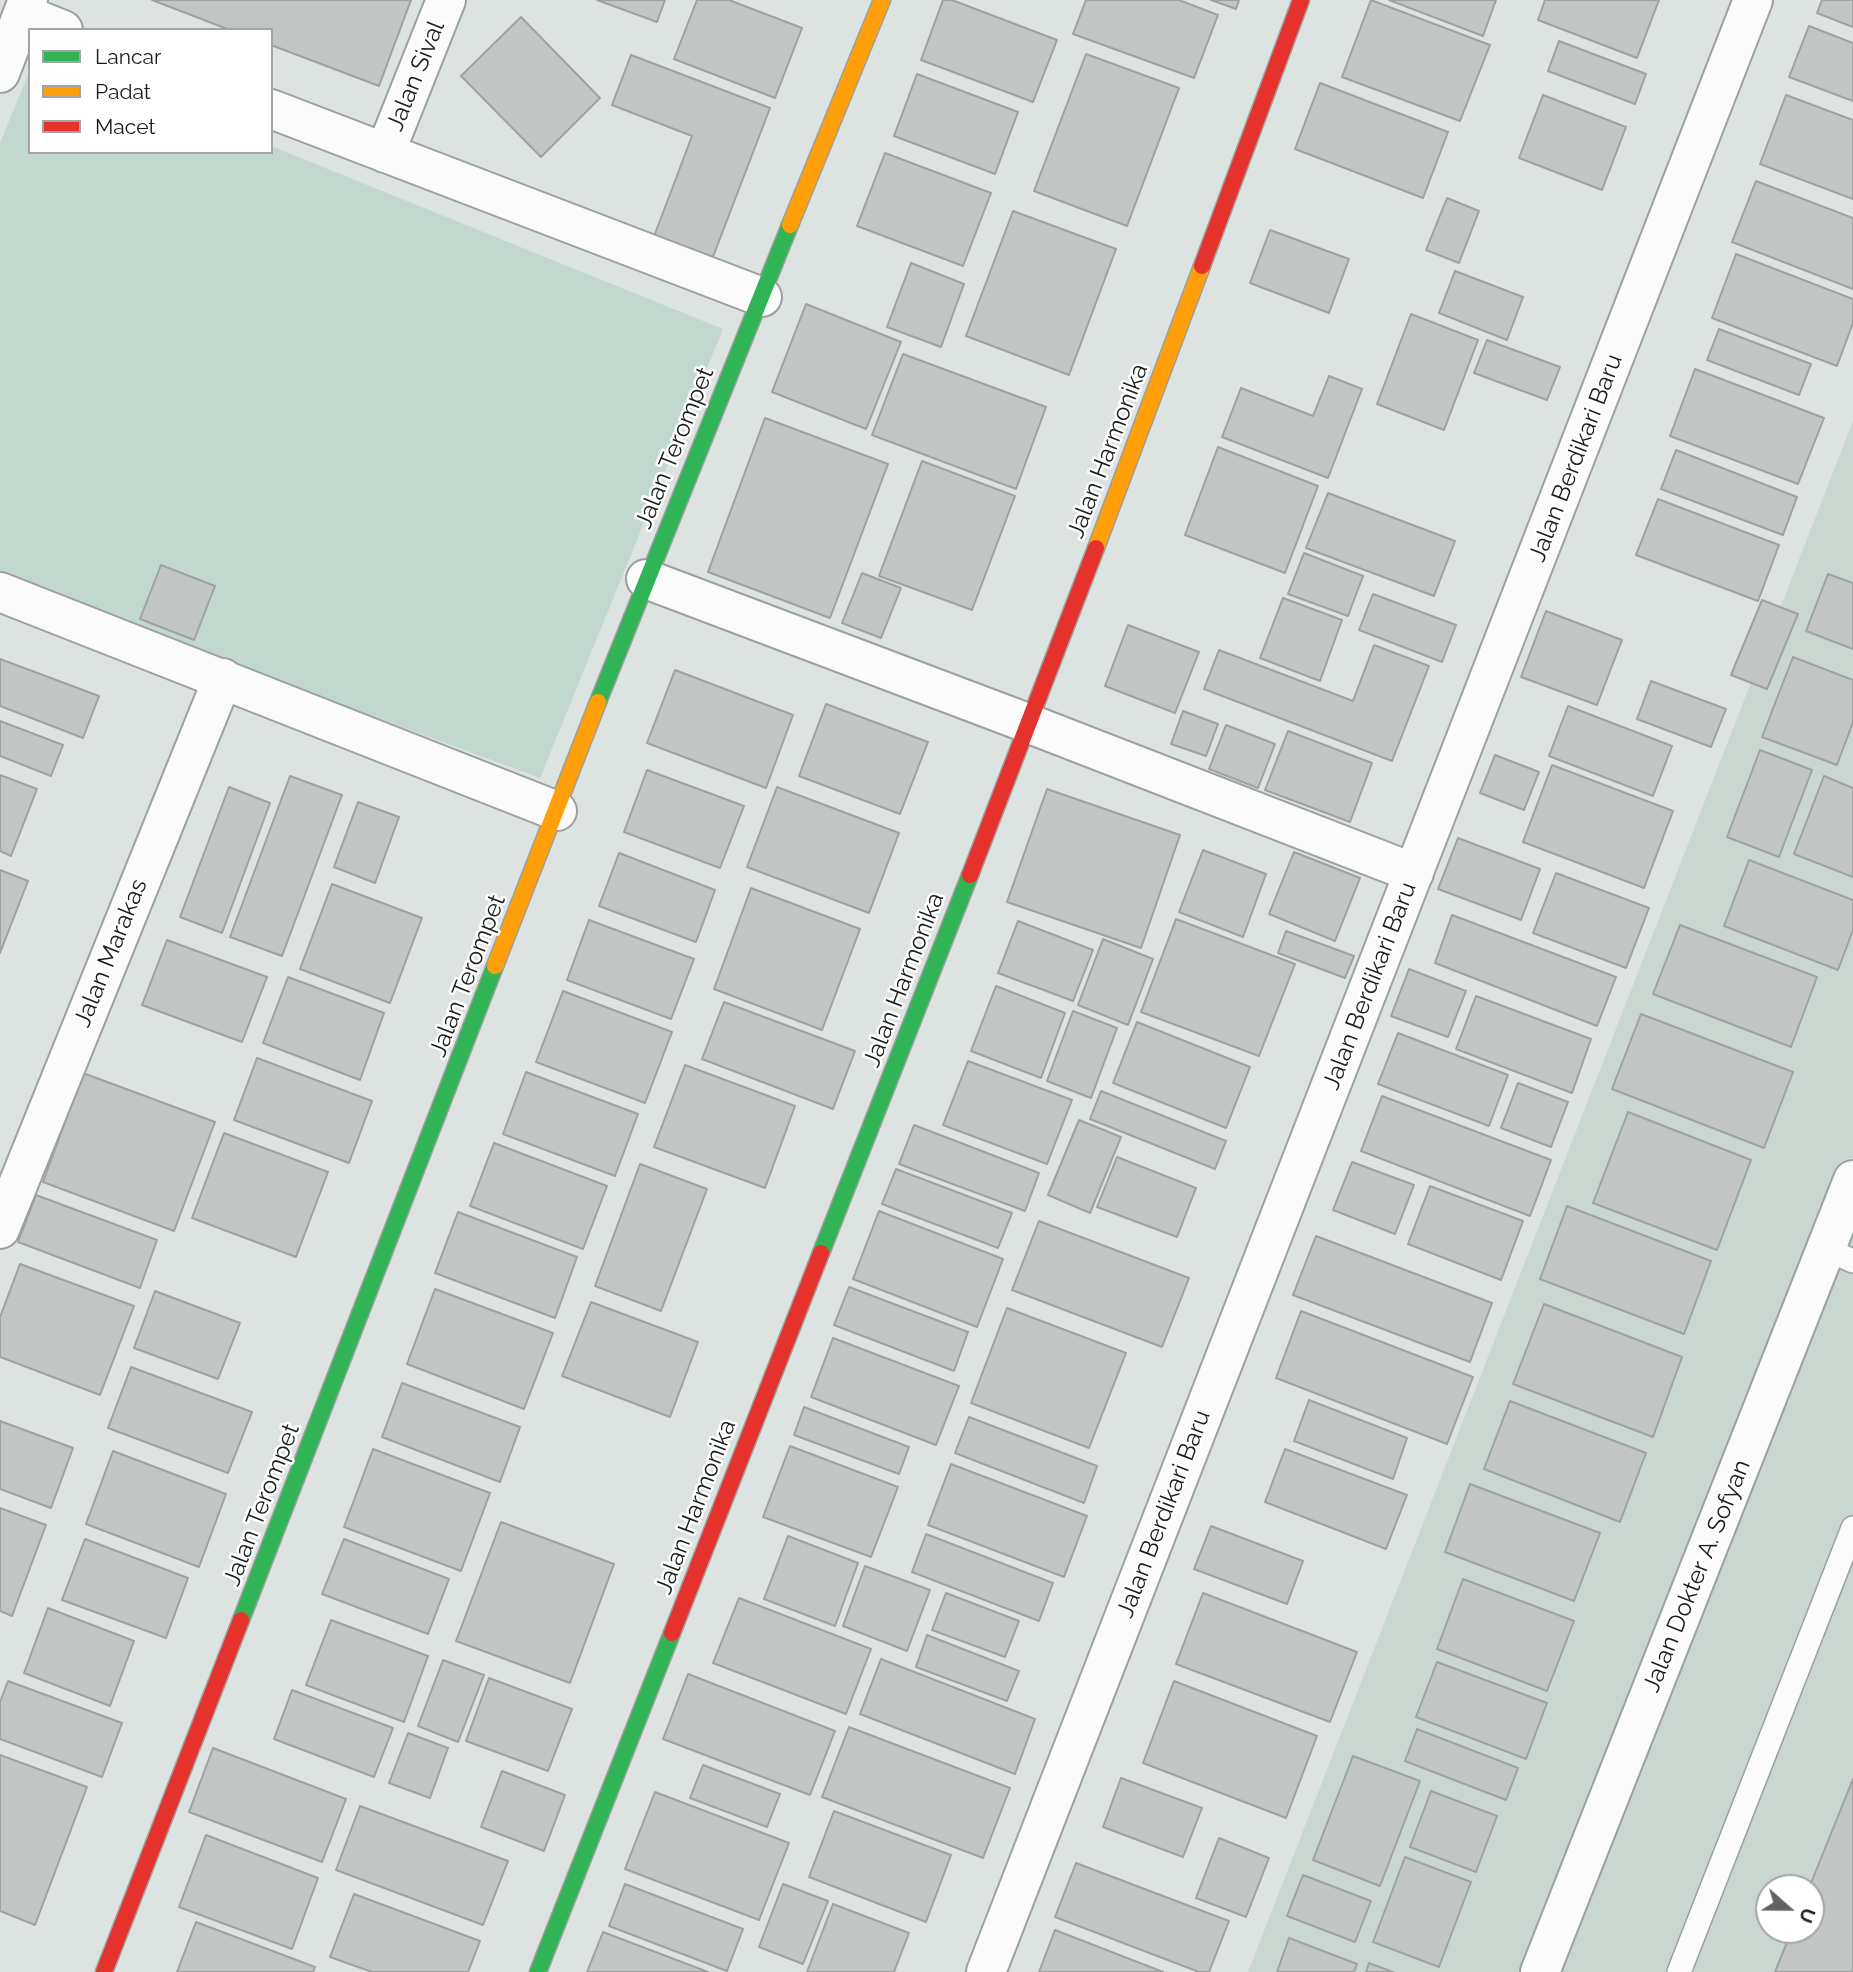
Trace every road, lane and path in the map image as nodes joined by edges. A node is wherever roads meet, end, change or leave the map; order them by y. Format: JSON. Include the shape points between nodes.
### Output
{"nodes":[{"id":1,"x":446,"y":0,"type":"edge"},
{"id":2,"x":882,"y":0,"type":"edge"},
{"id":3,"x":1301,"y":0,"type":"edge"},
{"id":4,"x":1753,"y":0,"type":"edge"},
{"id":5,"x":25,"y":7,"type":"edge"},
{"id":6,"x":60,"y":28,"type":"edge"},
{"id":7,"x":0,"y":73,"type":"edge"},
{"id":8,"x":273,"y":110,"type":"edge"},
{"id":9,"x":385,"y":153,"type":"junction"},
{"id":10,"x":762,"y":297,"type":"junction"},
{"id":11,"x":646,"y":579,"type":"junction"},
{"id":12,"x":0,"y":592,"type":"edge"},
{"id":13,"x":223,"y":678,"type":"junction"},
{"id":14,"x":1030,"y":724,"type":"junction"},
{"id":15,"x":557,"y":811,"type":"junction"},
{"id":16,"x":1414,"y":873,"type":"junction"},
{"id":17,"x":1853,"y":1180,"type":"edge"},
{"id":18,"x":0,"y":1229,"type":"edge"},
{"id":19,"x":1840,"y":1255,"type":"edge"},
{"id":20,"x":1853,"y":1528,"type":"edge"},
{"id":21,"x":1546,"y":1970,"type":"edge"},
{"id":22,"x":104,"y":1972,"type":"edge"},
{"id":23,"x":538,"y":1972,"type":"edge"},
{"id":24,"x":986,"y":1972,"type":"edge"},
{"id":25,"x":1679,"y":1972,"type":"edge"}],
"edges":[{"from":1,"to":9,"type":"street","name":"Jalan Sival"},
{"from":2,"to":10,"type":"street","name":"Jalan Terompet"},
{"from":3,"to":14,"type":"street","name":"Jalan Harmonika"},
{"from":4,"to":16,"type":"street","name":"Jalan Berdikari Baru"},
{"from":5,"to":6,"type":"street"},
{"from":5,"to":7,"type":"street"},
{"from":8,"to":9,"type":"street"},
{"from":9,"to":10,"type":"street"},
{"from":10,"to":11,"type":"street","name":"Jalan Terompet"},
{"from":11,"to":14,"type":"street"},
{"from":11,"to":15,"type":"street","name":"Jalan Terompet"},
{"from":12,"to":13,"type":"street"},
{"from":13,"to":15,"type":"street"},
{"from":13,"to":18,"type":"street","name":"Jalan Marakas"},
{"from":14,"to":16,"type":"street"},
{"from":14,"to":23,"type":"street","name":"Jalan Harmonika"},
{"from":15,"to":22,"type":"street","name":"Jalan Terompet"},
{"from":16,"to":24,"type":"street","name":"Jalan Berdikari Baru"},
{"from":17,"to":19,"type":"street","name":"Jalan Dokter A. Sofyan"},
{"from":19,"to":21,"type":"street","name":"Jalan Dokter A. Sofyan"},
{"from":20,"to":25,"type":"lane"}]}
